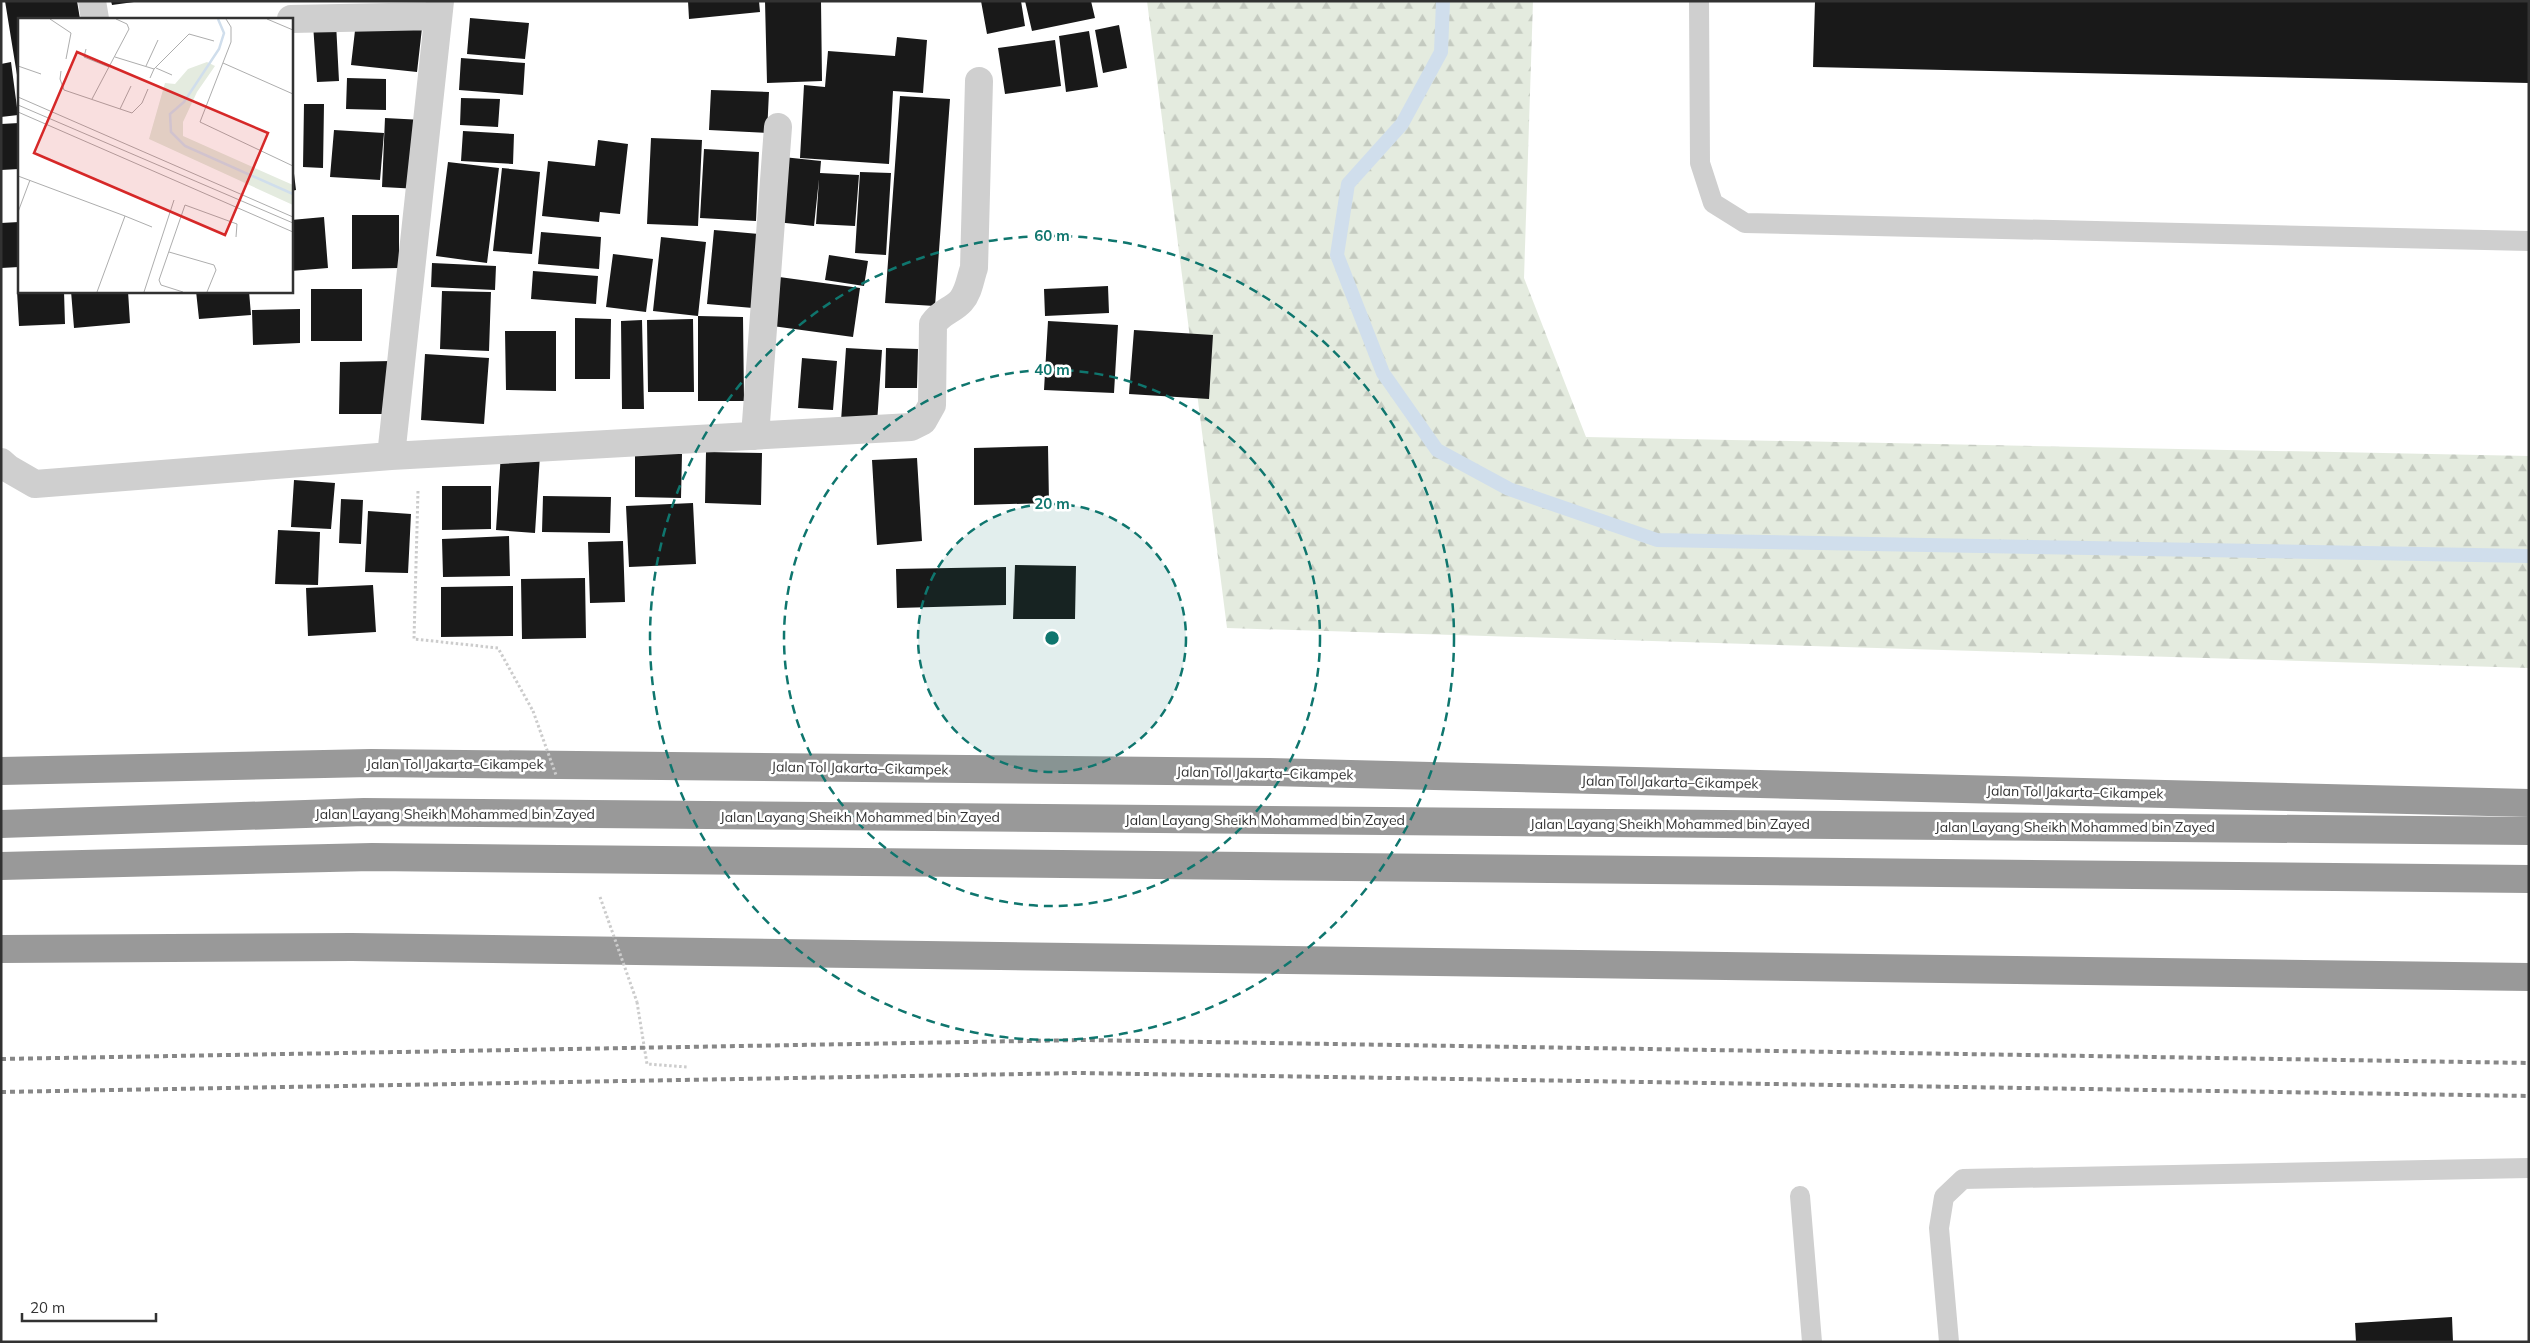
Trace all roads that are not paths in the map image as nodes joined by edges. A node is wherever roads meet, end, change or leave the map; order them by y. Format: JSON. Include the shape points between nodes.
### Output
{"nodes":[{"id":1,"x":92,"y":1,"type":"edge"},
{"id":2,"x":1698,"y":1,"type":"edge"},
{"id":3,"x":439,"y":8,"type":"edge"},
{"id":4,"x":95,"y":18,"type":"edge"},
{"id":5,"x":292,"y":19,"type":"edge"},
{"id":6,"x":979,"y":81,"type":"dead end"},
{"id":7,"x":778,"y":127,"type":"dead end"},
{"id":8,"x":2529,"y":241,"type":"edge"},
{"id":9,"x":755,"y":436,"type":"junction"},
{"id":10,"x":391,"y":456,"type":"junction"},
{"id":11,"x":1,"y":462,"type":"edge"},
{"id":12,"x":1,"y":771,"type":"edge"},
{"id":13,"x":2529,"y":803,"type":"edge"},
{"id":14,"x":1,"y":824,"type":"edge"},
{"id":15,"x":2529,"y":831,"type":"edge"},
{"id":16,"x":1,"y":866,"type":"edge"},
{"id":17,"x":2529,"y":879,"type":"edge"},
{"id":18,"x":1,"y":950,"type":"edge"},
{"id":19,"x":2529,"y":977,"type":"edge"},
{"id":20,"x":2529,"y":1168,"type":"edge"},
{"id":21,"x":1800,"y":1196,"type":"dead end"},
{"id":22,"x":1812,"y":1342,"type":"edge"},
{"id":23,"x":1949,"y":1342,"type":"edge"}],
"edges":[{"from":1,"to":4,"type":"street"},
{"from":2,"to":8,"type":"lane","via":[[1700,163],[1714,203],[1745,223]]},
{"from":3,"to":5,"type":"street"},
{"from":3,"to":10,"type":"street"},
{"from":6,"to":9,"type":"street","via":[[974,268],[960,303],[941,313],[933,324],[932,405],[923,421],[911,427]]},
{"from":7,"to":9,"type":"street"},
{"from":9,"to":10,"type":"street"},
{"from":10,"to":11,"type":"street","via":[[35,484]]},
{"from":12,"to":13,"type":"highway","name":"Jalan Tol Jakarta–Cikampek","via":[[371,763],[1268,772]]},
{"from":14,"to":15,"type":"highway","name":"Jalan Layang Sheikh Mohammed bin Zayed","bridge":true,"via":[[364,812]]},
{"from":16,"to":17,"type":"highway","bridge":true,"via":[[372,857]]},
{"from":18,"to":19,"type":"highway","via":[[352,947]]},
{"from":20,"to":23,"type":"lane","via":[[1963,1179],[1944,1197],[1939,1228]]},
{"from":21,"to":22,"type":"lane"}]}
